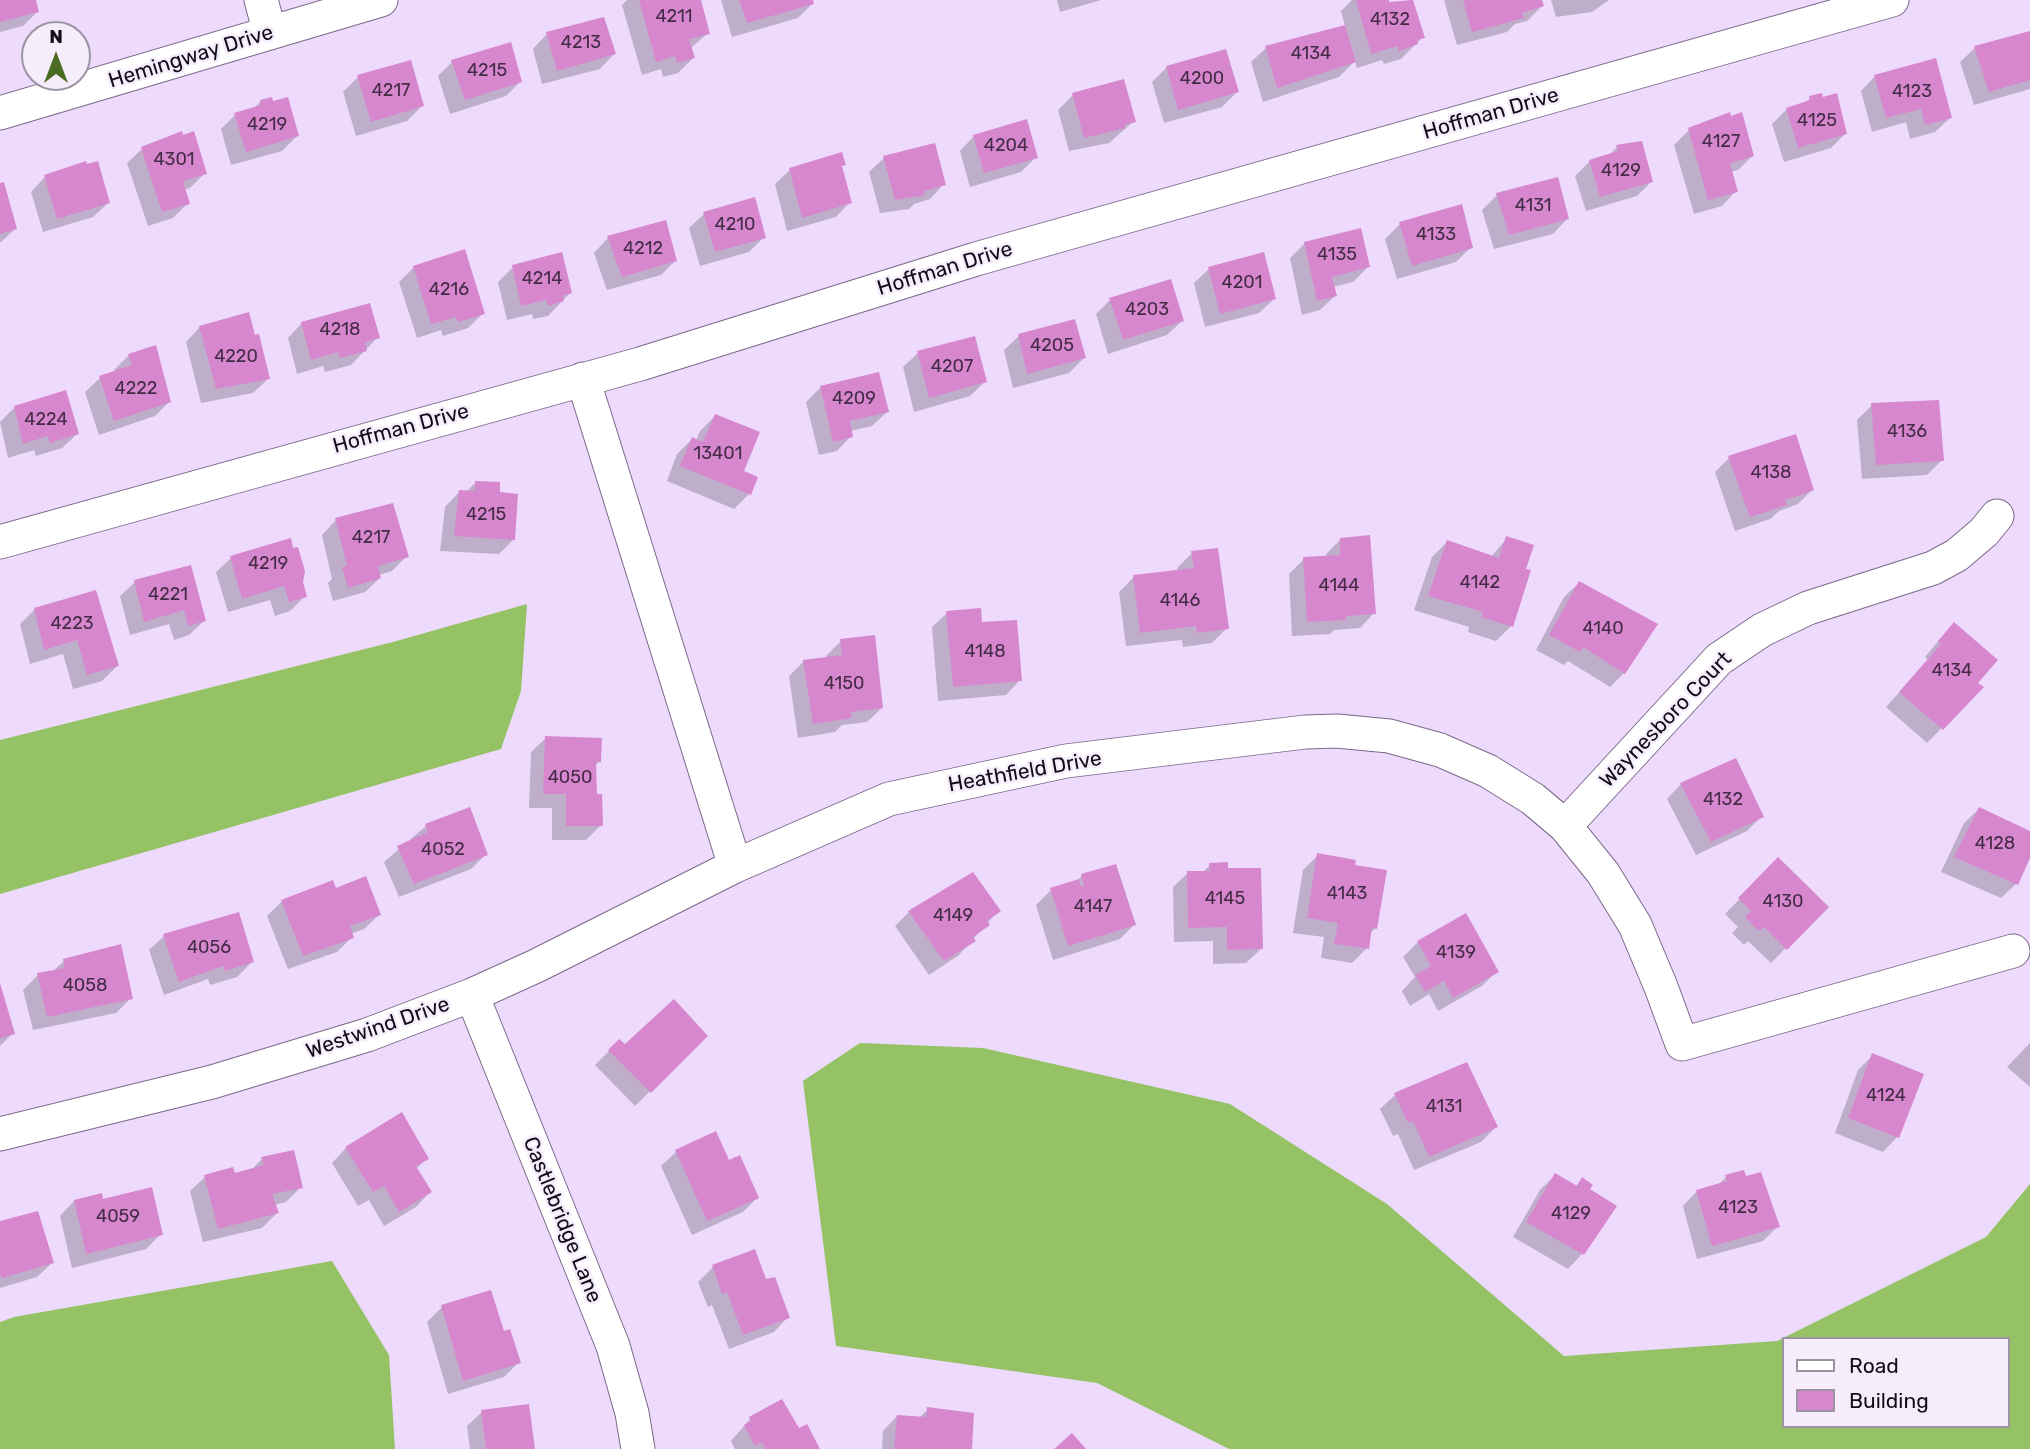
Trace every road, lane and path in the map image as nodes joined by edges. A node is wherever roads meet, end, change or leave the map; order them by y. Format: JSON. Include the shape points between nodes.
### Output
{"nodes":[{"id":1,"x":261,"y":0,"type":"edge"},
{"id":2,"x":381,"y":0,"type":"edge"},
{"id":3,"x":1892,"y":0,"type":"edge"},
{"id":4,"x":270,"y":33,"type":"junction"},
{"id":5,"x":0,"y":113,"type":"edge"},
{"id":6,"x":583,"y":379,"type":"junction"},
{"id":7,"x":1997,"y":516,"type":"dead end"},
{"id":8,"x":0,"y":542,"type":"edge"},
{"id":9,"x":1565,"y":826,"type":"junction"},
{"id":10,"x":735,"y":866,"type":"junction"},
{"id":11,"x":2013,"y":951,"type":"dead end"},
{"id":12,"x":472,"y":995,"type":"junction"},
{"id":13,"x":0,"y":1134,"type":"edge"},
{"id":14,"x":638,"y":1449,"type":"edge"}],
"edges":[{"from":1,"to":4,"type":"street"},
{"from":2,"to":4,"type":"street","name":"Hemingway Drive"},
{"from":3,"to":6,"type":"street","name":"Hoffman Drive","via":[[976,259]]},
{"from":4,"to":5,"type":"street","name":"Hemingway Drive"},
{"from":6,"to":8,"type":"street","name":"Hoffman Drive"},
{"from":6,"to":10,"type":"street"},
{"from":7,"to":9,"type":"street","name":"Waynesboro Court","via":[[1957,555],[1933,568],[1808,608],[1762,630],[1719,659]]},
{"from":9,"to":10,"type":"street","name":"Heathfield Drive","via":[[1488,771],[1440,750],[1389,736],[1305,732],[1066,761],[940,787],[889,799]]},
{"from":9,"to":11,"type":"street","name":"Heathfield Drive","via":[[1603,873],[1635,925],[1682,1044]]},
{"from":10,"to":12,"type":"street","name":"Westwind Drive"},
{"from":12,"to":13,"type":"street","name":"Westwind Drive","via":[[367,1035],[212,1082]]},
{"from":12,"to":14,"type":"street","name":"Castlebridge Lane","via":[[613,1346]]}]}
